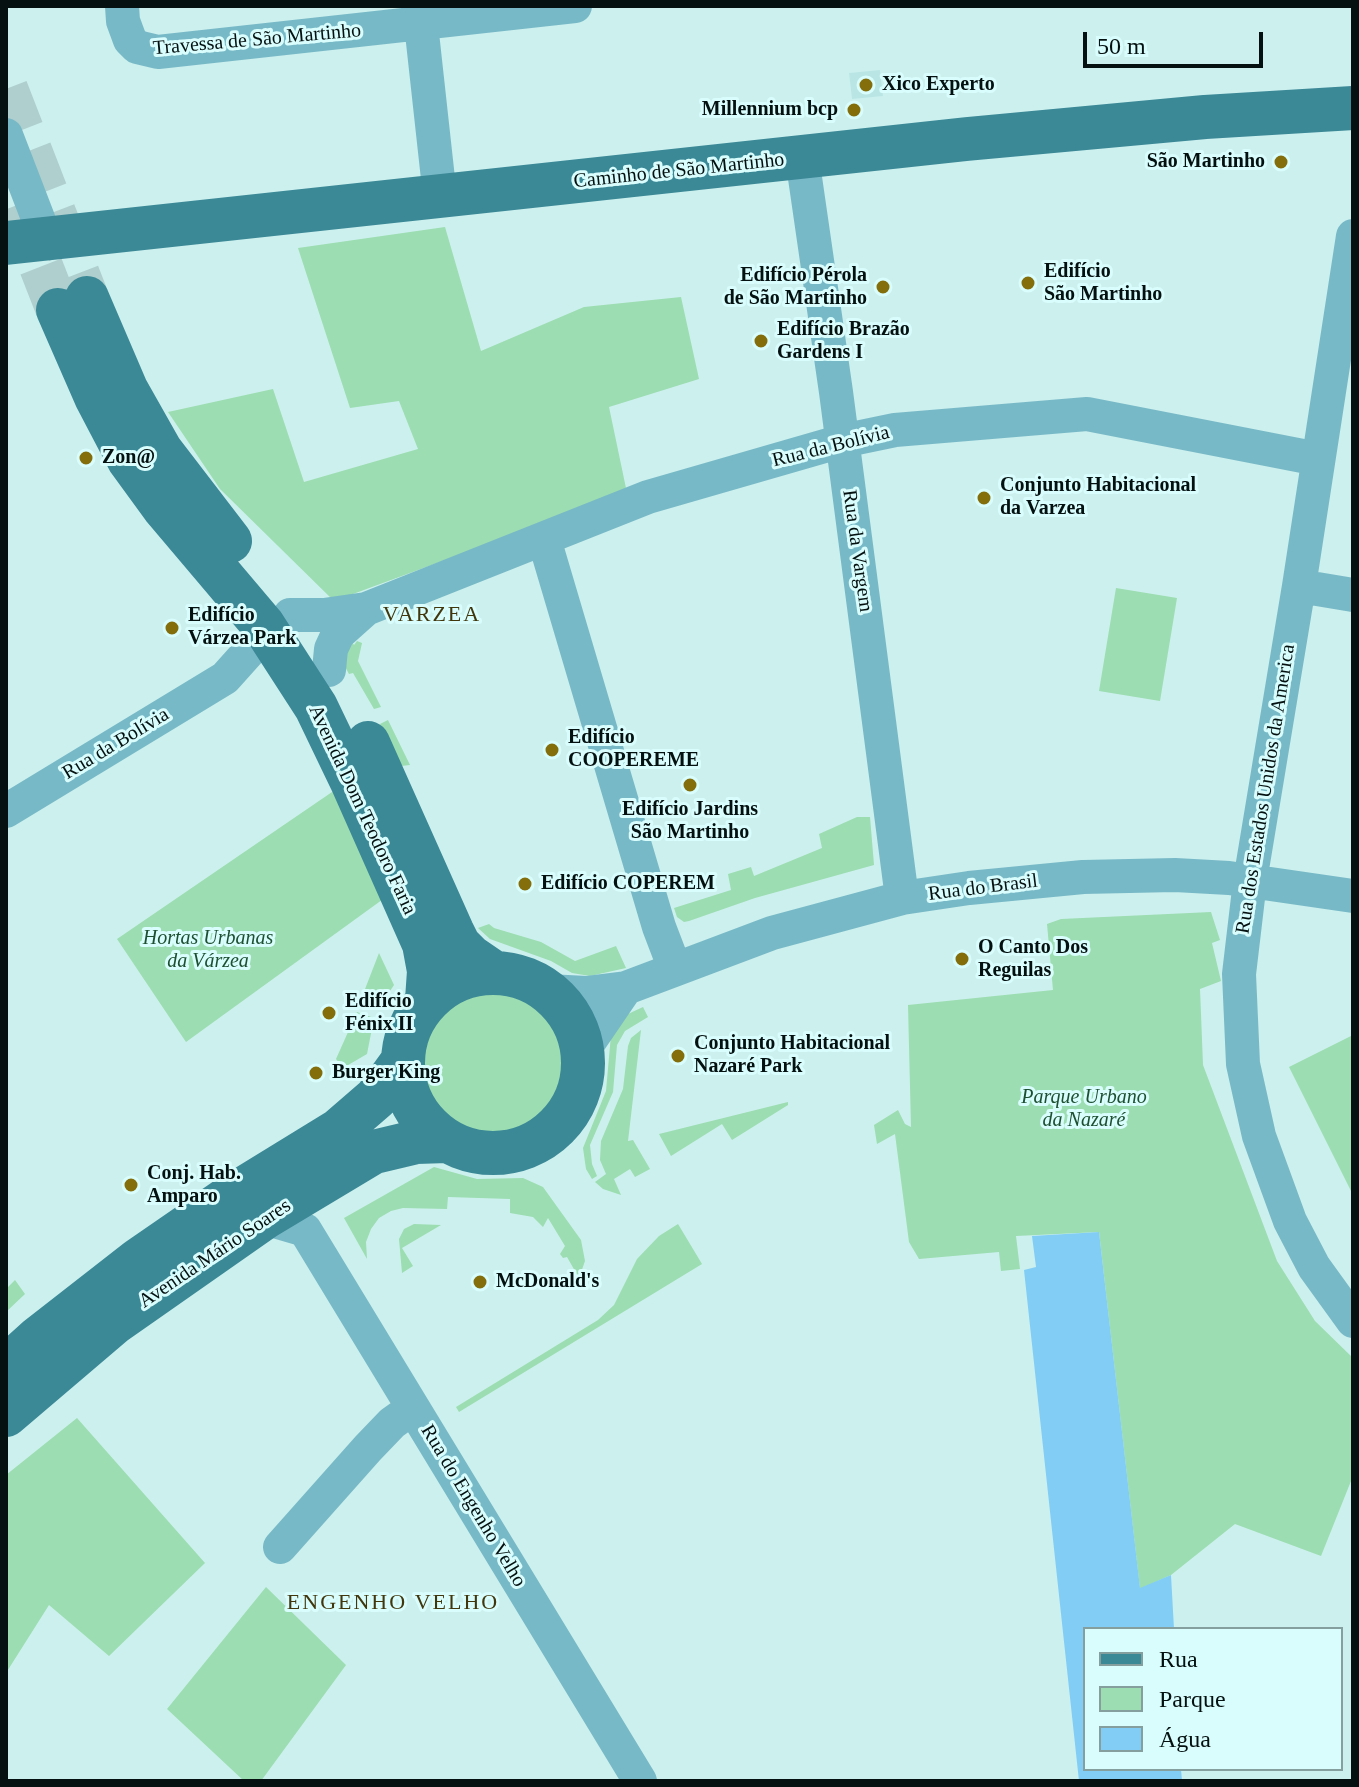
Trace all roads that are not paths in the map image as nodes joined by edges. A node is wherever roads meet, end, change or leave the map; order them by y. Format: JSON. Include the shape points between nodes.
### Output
{"nodes":[{"id":1,"x":122,"y":6,"type":"edge"},
{"id":2,"x":575,"y":6,"type":"edge"},
{"id":3,"x":421,"y":24,"type":"junction"},
{"id":4,"x":1353,"y":108,"type":"edge"},
{"id":5,"x":6,"y":135,"type":"edge"},
{"id":6,"x":802,"y":157,"type":"junction"},
{"id":7,"x":440,"y":197,"type":"junction"},
{"id":8,"x":1353,"y":236,"type":"edge"},
{"id":9,"x":26,"y":241,"type":"edge"},
{"id":10,"x":73,"y":304,"type":"tunnel mouth"},
{"id":11,"x":842,"y":441,"type":"junction"},
{"id":12,"x":1318,"y":459,"type":"junction"},
{"id":13,"x":544,"y":539,"type":"junction"},
{"id":14,"x":1299,"y":586,"type":"junction"},
{"id":15,"x":1353,"y":595,"type":"edge"},
{"id":16,"x":366,"y":609,"type":"junction"},
{"id":17,"x":276,"y":620,"type":"junction"},
{"id":18,"x":312,"y":671,"type":"junction"},
{"id":19,"x":225,"y":678,"type":"junction"},
{"id":20,"x":6,"y":811,"type":"edge"},
{"id":21,"x":1250,"y":881,"type":"junction"},
{"id":22,"x":1353,"y":896,"type":"edge"},
{"id":23,"x":902,"y":898,"type":"junction"},
{"id":24,"x":675,"y":969,"type":"junction"},
{"id":25,"x":493,"y":972,"type":"junction"},
{"id":26,"x":626,"y":988,"type":"junction"},
{"id":27,"x":548,"y":991,"type":"junction"},
{"id":28,"x":427,"y":1000,"type":"junction"},
{"id":29,"x":583,"y":1051,"type":"junction"},
{"id":30,"x":402,"y":1062,"type":"junction"},
{"id":31,"x":447,"y":1141,"type":"junction"},
{"id":32,"x":285,"y":1224,"type":"junction"},
{"id":33,"x":1353,"y":1321,"type":"edge"},
{"id":34,"x":6,"y":1367,"type":"edge"},
{"id":35,"x":413,"y":1408,"type":"junction"},
{"id":36,"x":6,"y":1415,"type":"edge"},
{"id":37,"x":280,"y":1547,"type":"dead end"},
{"id":38,"x":640,"y":1781,"type":"edge"}],
"edges":[{"from":1,"to":3,"type":"street","name":"Travessa de São Martinho","via":[[130,40],[158,52]]},
{"from":2,"to":3,"type":"street","name":"Travessa de São Martinho"},
{"from":3,"to":7,"type":"street"},
{"from":4,"to":6,"type":"main road","name":"Caminho de São Martinho","via":[[1119,124]]},
{"from":5,"to":9,"type":"street"},
{"from":6,"to":7,"type":"main road","name":"Caminho de São Martinho"},
{"from":6,"to":11,"type":"street","name":"Rua da Vargem"},
{"from":7,"to":9,"type":"main road","name":"Caminho de São Martinho"},
{"from":8,"to":12,"type":"street","name":"Rua dos Estados Unidos da America"},
{"from":10,"to":17,"type":"main road","name":"Avenida Dom Teodoro Faria","via":[[96,397],[129,460],[164,508]]},
{"from":11,"to":12,"type":"street","name":"Rua da Bolívia","via":[[895,430],[1087,414]]},
{"from":11,"to":13,"type":"street","name":"Rua da Bolívia","via":[[648,497]]},
{"from":11,"to":23,"type":"street","name":"Rua da Vargem"},
{"from":12,"to":14,"type":"street","name":"Rua dos Estados Unidos da America"},
{"from":13,"to":16,"type":"street","name":"Rua da Bolívia"},
{"from":13,"to":24,"type":"street"},
{"from":14,"to":15,"type":"street"},
{"from":14,"to":21,"type":"street","name":"Rua dos Estados Unidos da America"},
{"from":16,"to":17,"type":"street","name":"Rua da Bolívia"},
{"from":16,"to":18,"type":"street","name":"Rua da Bolívia","via":[[338,634]]},
{"from":17,"to":18,"type":"main road","name":"Avenida Dom Teodoro Faria"},
{"from":17,"to":19,"type":"street","name":"Rua da Bolívia"},
{"from":18,"to":19,"type":"street","name":"Rua da Bolívia"},
{"from":18,"to":25,"type":"main road","name":"Avenida Dom Teodoro Faria","via":[[380,770],[459,945]]},
{"from":18,"to":28,"type":"main road","name":"Avenida Dom Teodoro Faria","via":[[338,751],[424,944]]},
{"from":19,"to":20,"type":"street","name":"Rua da Bolívia"},
{"from":21,"to":22,"type":"street","name":"Rua do Brasil"},
{"from":21,"to":23,"type":"street","name":"Rua do Brasil","via":[[1175,875],[1083,877]]},
{"from":21,"to":33,"type":"street","name":"Rua dos Estados Unidos da America","via":[[1239,974],[1243,1064],[1259,1136],[1290,1221],[1314,1267]]},
{"from":23,"to":24,"type":"street","name":"Rua do Brasil","via":[[772,933]]},
{"from":24,"to":26,"type":"street","name":"Rua do Brasil"},
{"from":25,"to":27,"type":"main road","via":[[530,980]]},
{"from":25,"to":28,"type":"main road","via":[[466,976]]},
{"from":26,"to":27,"type":"street","name":"Rua do Brasil"},
{"from":26,"to":29,"type":"street"},
{"from":27,"to":29,"type":"main road","via":[[572,1018]]},
{"from":28,"to":30,"type":"main road","via":[[409,1029]]},
{"from":29,"to":31,"type":"main road","via":[[582,1079],[573,1106],[547,1137],[493,1154]]},
{"from":30,"to":31,"type":"main road","via":[[414,1107]]},
{"from":30,"to":34,"type":"main road","name":"Avenida Mário Soares","via":[[376,1098],[339,1130],[138,1260]]},
{"from":31,"to":32,"type":"main road","name":"Avenida Mário Soares","via":[[374,1152],[315,1187]]},
{"from":32,"to":35,"type":"street","name":"Rua do Engenho Velho"},
{"from":32,"to":36,"type":"main road","name":"Avenida Mário Soares","via":[[183,1272]]},
{"from":35,"to":37,"type":"street","via":[[368,1448]]},
{"from":35,"to":38,"type":"street","name":"Rua do Engenho Velho"}]}
